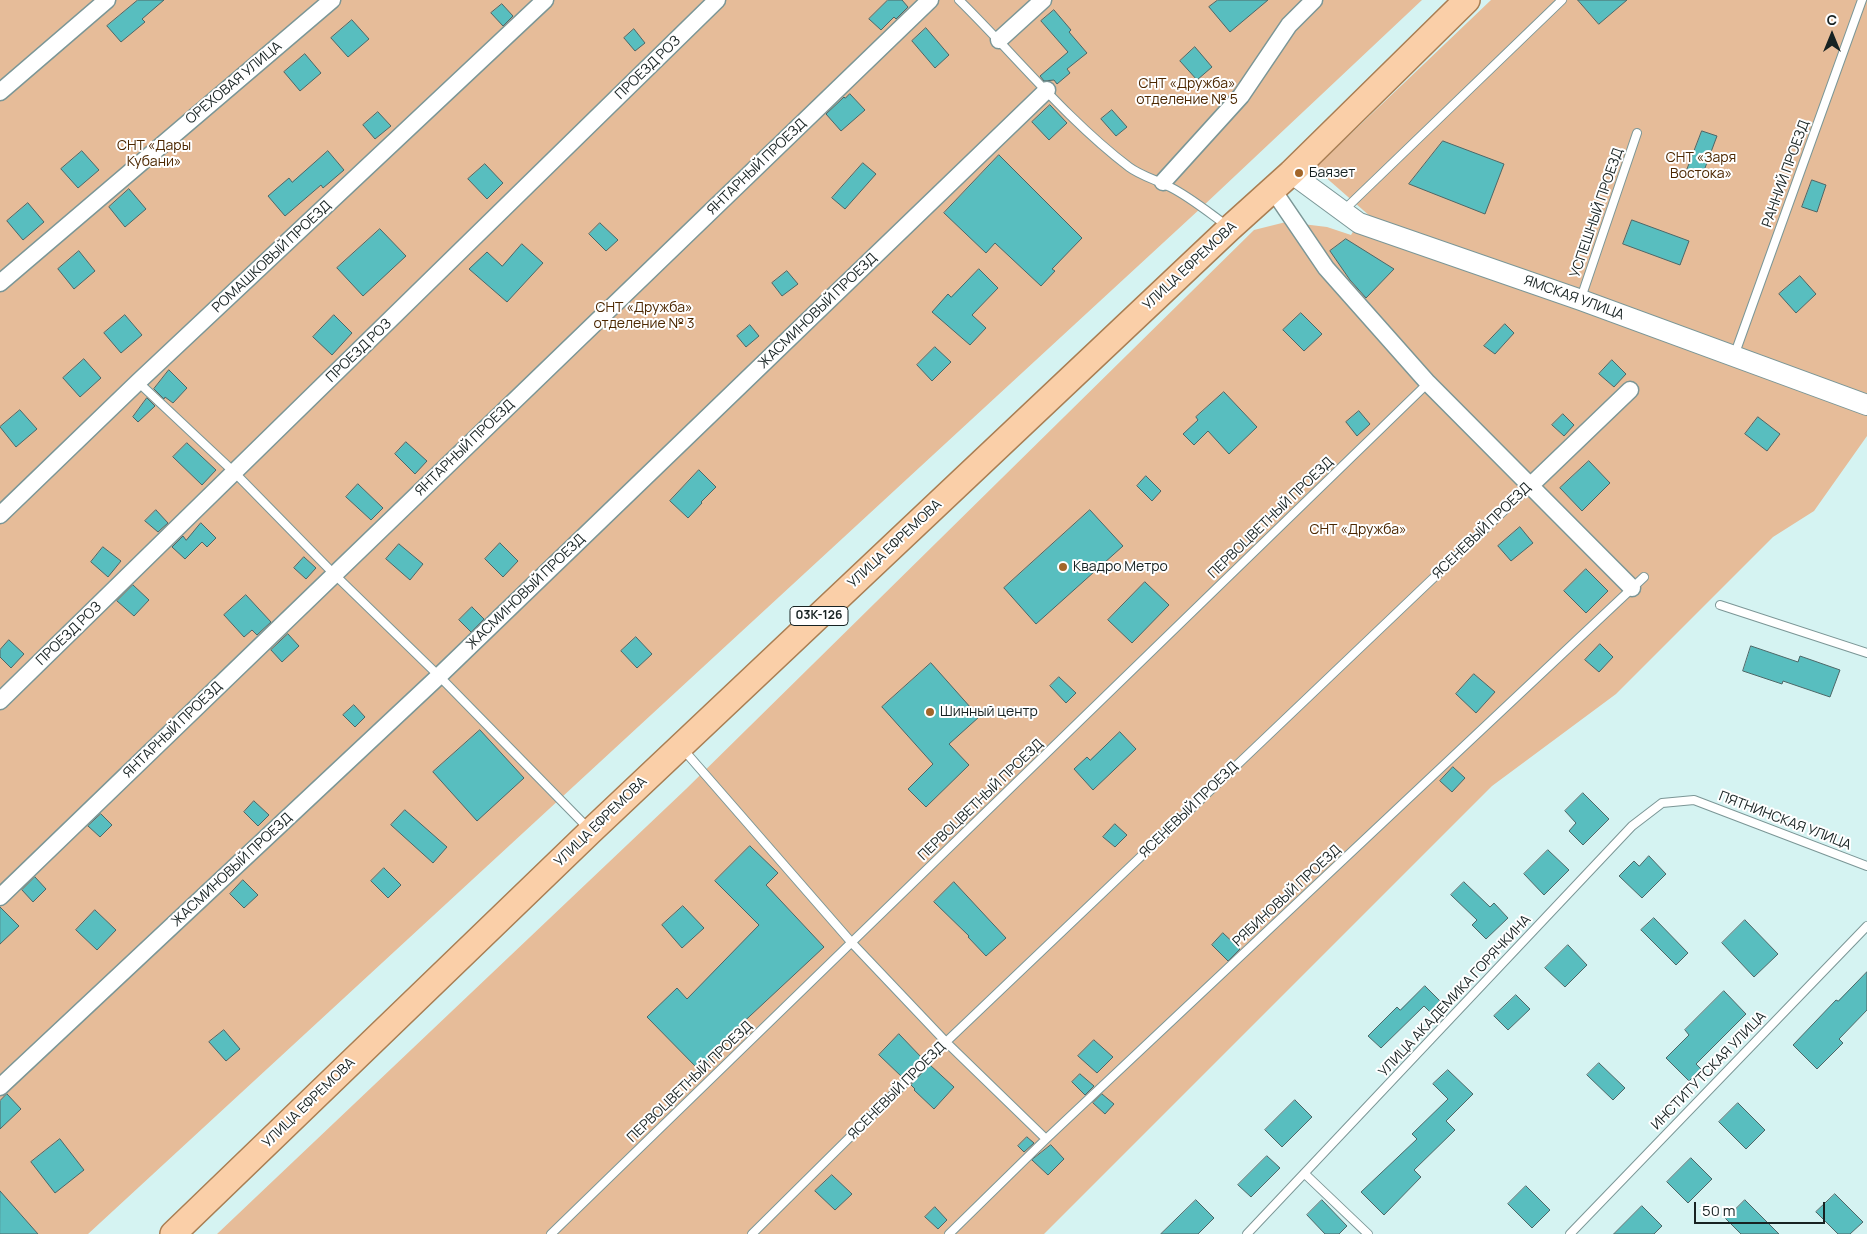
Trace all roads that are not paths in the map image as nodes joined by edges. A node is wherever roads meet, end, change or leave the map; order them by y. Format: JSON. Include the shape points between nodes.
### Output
{"nodes":[{"id":1,"x":107,"y":0,"type":"edge"},
{"id":2,"x":332,"y":0,"type":"edge"},
{"id":3,"x":545,"y":0,"type":"edge"},
{"id":4,"x":717,"y":0,"type":"edge"},
{"id":5,"x":930,"y":0,"type":"edge"},
{"id":6,"x":959,"y":0,"type":"edge"},
{"id":7,"x":1043,"y":0,"type":"edge"},
{"id":8,"x":1314,"y":0,"type":"edge"},
{"id":9,"x":1467,"y":0,"type":"edge"},
{"id":10,"x":1562,"y":0,"type":"edge"},
{"id":11,"x":1862,"y":0,"type":"edge"},
{"id":12,"x":999,"y":40,"type":"junction"},
{"id":13,"x":1047,"y":90,"type":"junction"},
{"id":14,"x":0,"y":92,"type":"edge"},
{"id":15,"x":1637,"y":133,"type":"dead end"},
{"id":16,"x":1291,"y":173,"type":"junction"},
{"id":17,"x":1162,"y":182,"type":"junction"},
{"id":18,"x":1273,"y":190,"type":"junction"},
{"id":19,"x":1342,"y":212,"type":"junction"},
{"id":20,"x":1230,"y":228,"type":"junction"},
{"id":21,"x":0,"y":283,"type":"edge"},
{"id":22,"x":1581,"y":300,"type":"junction"},
{"id":23,"x":1734,"y":356,"type":"junction"},
{"id":24,"x":138,"y":382,"type":"junction"},
{"id":25,"x":1428,"y":384,"type":"junction"},
{"id":26,"x":1630,"y":390,"type":"dead end"},
{"id":27,"x":1867,"y":405,"type":"edge"},
{"id":28,"x":235,"y":473,"type":"junction"},
{"id":29,"x":1530,"y":486,"type":"junction"},
{"id":30,"x":0,"y":515,"type":"edge"},
{"id":31,"x":334,"y":574,"type":"junction"},
{"id":32,"x":1638,"y":582,"type":"joint"},
{"id":33,"x":1720,"y":605,"type":"dead end"},
{"id":34,"x":1867,"y":653,"type":"edge"},
{"id":35,"x":439,"y":676,"type":"junction"},
{"id":36,"x":0,"y":702,"type":"edge"},
{"id":37,"x":681,"y":746,"type":"junction"},
{"id":38,"x":1694,"y":800,"type":"joint"},
{"id":39,"x":591,"y":831,"type":"junction"},
{"id":40,"x":1867,"y":866,"type":"edge"},
{"id":41,"x":0,"y":897,"type":"edge"},
{"id":42,"x":1867,"y":926,"type":"edge"},
{"id":43,"x":852,"y":942,"type":"junction"},
{"id":44,"x":946,"y":1042,"type":"junction"},
{"id":45,"x":0,"y":1087,"type":"edge"},
{"id":46,"x":1046,"y":1139,"type":"junction"},
{"id":47,"x":1305,"y":1174,"type":"junction"},
{"id":48,"x":173,"y":1234,"type":"edge"},
{"id":49,"x":551,"y":1234,"type":"edge"},
{"id":50,"x":752,"y":1234,"type":"edge"},
{"id":51,"x":948,"y":1234,"type":"edge"},
{"id":52,"x":1247,"y":1234,"type":"edge"},
{"id":53,"x":1368,"y":1234,"type":"edge"},
{"id":54,"x":1570,"y":1234,"type":"edge"}],
"edges":[{"from":1,"to":14,"type":"street"},
{"from":2,"to":21,"type":"street","name":"ОРЕХОВАЯ УЛИЦА"},
{"from":3,"to":24,"type":"street","name":"РОМАШКОВЫЙ ПРОЕЗД"},
{"from":4,"to":28,"type":"street","name":"ПРОЕЗД РОЗ"},
{"from":5,"to":31,"type":"street","name":"ЯНТАРНЫЙ ПРОЕЗД"},
{"from":6,"to":12,"type":"lane"},
{"from":7,"to":12,"type":"street"},
{"from":8,"to":17,"type":"street","via":[[1289,25],[1241,96]]},
{"from":9,"to":16,"type":"main road","name":"УЛИЦА ЕФРЕМОВА","number":"03К-126"},
{"from":10,"to":19,"type":"lane"},
{"from":11,"to":23,"type":"lane","name":"РАННИЙ ПРОЕЗД"},
{"from":12,"to":13,"type":"lane"},
{"from":13,"to":17,"type":"lane","via":[[1092,138],[1132,169]]},
{"from":13,"to":35,"type":"street","name":"ЖАСМИНОВЫЙ ПРОЕЗД"},
{"from":15,"to":22,"type":"lane","name":"УСПЕШНЫЙ ПРОЕЗД"},
{"from":16,"to":18,"type":"main road","name":"УЛИЦА ЕФРЕМОВА","number":"03К-126"},
{"from":16,"to":19,"type":"street","name":"ЯМСКАЯ УЛИЦА"},
{"from":17,"to":20,"type":"lane","via":[[1185,194]]},
{"from":18,"to":20,"type":"main road","name":"УЛИЦА ЕФРЕМОВА","number":"03К-126"},
{"from":18,"to":25,"type":"street","via":[[1326,268]]},
{"from":19,"to":22,"type":"street","name":"ЯМСКАЯ УЛИЦА","via":[[1359,223]]},
{"from":20,"to":37,"type":"main road","name":"УЛИЦА ЕФРЕМОВА","number":"03К-126"},
{"from":22,"to":23,"type":"street","name":"ЯМСКАЯ УЛИЦА"},
{"from":23,"to":27,"type":"street","name":"ЯМСКАЯ УЛИЦА"},
{"from":24,"to":28,"type":"lane"},
{"from":24,"to":30,"type":"street","name":"РОМАШКОВЫЙ ПРОЕЗД"},
{"from":25,"to":29,"type":"street"},
{"from":25,"to":43,"type":"lane","name":"ПЕРВОЦВЕТНЫЙ ПРОЕЗД"},
{"from":26,"to":29,"type":"street","name":"ЯСЕНЕВЫЙ ПРОЕЗД"},
{"from":28,"to":31,"type":"lane"},
{"from":28,"to":36,"type":"street","name":"ПРОЕЗД РОЗ"},
{"from":29,"to":32,"type":"street"},
{"from":29,"to":44,"type":"lane","name":"ЯСЕНЕВЫЙ ПРОЕЗД"},
{"from":31,"to":35,"type":"lane"},
{"from":31,"to":41,"type":"street","name":"ЯНТАРНЫЙ ПРОЕЗД"},
{"from":32,"to":46,"type":"lane","name":"РЯБИНОВЫЙ ПРОЕЗД"},
{"from":33,"to":34,"type":"lane"},
{"from":35,"to":39,"type":"lane"},
{"from":35,"to":45,"type":"street","name":"ЖАСМИНОВЫЙ ПРОЕЗД"},
{"from":37,"to":39,"type":"main road","name":"УЛИЦА ЕФРЕМОВА","number":"03К-126"},
{"from":37,"to":43,"type":"lane"},
{"from":38,"to":40,"type":"lane","name":"ПЯТНИНСКАЯ УЛИЦА"},
{"from":38,"to":47,"type":"lane","name":"УЛИЦА АКАДЕМИКА ГОРЯЧКИНА","via":[[1662,803],[1632,826]]},
{"from":39,"to":48,"type":"main road","name":"УЛИЦА ЕФРЕМОВА","number":"03К-126"},
{"from":42,"to":54,"type":"lane","name":"ИНСТИТУТСКАЯ УЛИЦА"},
{"from":43,"to":44,"type":"lane"},
{"from":43,"to":49,"type":"lane","name":"ПЕРВОЦВЕТНЫЙ ПРОЕЗД"},
{"from":44,"to":46,"type":"lane"},
{"from":44,"to":50,"type":"lane","name":"ЯСЕНЕВЫЙ ПРОЕЗД"},
{"from":46,"to":51,"type":"lane","name":"РЯБИНОВЫЙ ПРОЕЗД"},
{"from":47,"to":52,"type":"lane","name":"УЛИЦА АКАДЕМИКА ГОРЯЧКИНА"},
{"from":47,"to":53,"type":"lane"}]}
